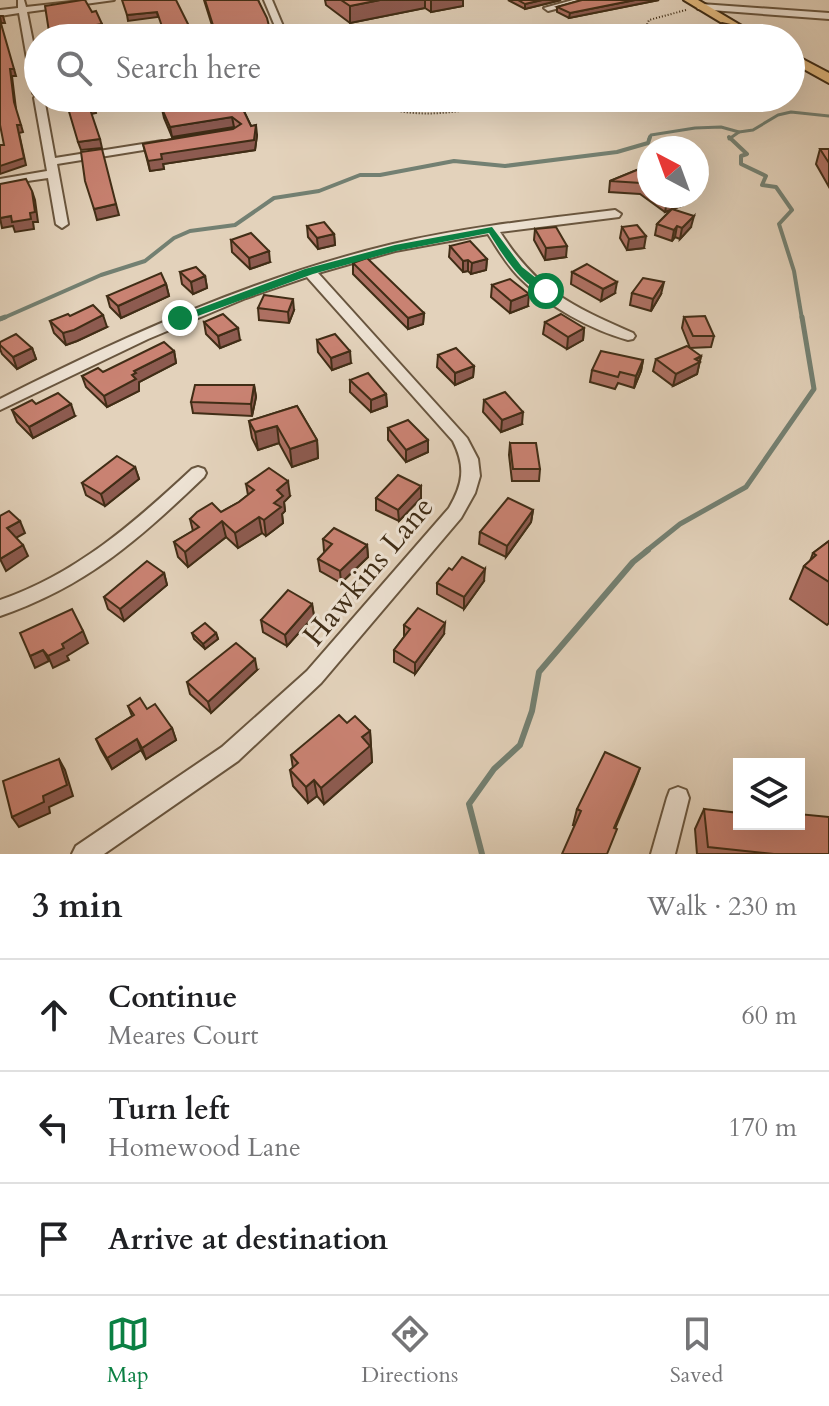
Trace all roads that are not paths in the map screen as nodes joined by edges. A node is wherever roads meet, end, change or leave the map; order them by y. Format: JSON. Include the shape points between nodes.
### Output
{"nodes":[{"id":1,"x":110,"y":0,"type":"edge"},
{"id":2,"x":268,"y":0,"type":"edge"},
{"id":3,"x":585,"y":0,"type":"edge"},
{"id":4,"x":813,"y":0,"type":"edge"},
{"id":5,"x":696,"y":4,"type":"edge"},
{"id":6,"x":22,"y":5,"type":"edge"},
{"id":7,"x":548,"y":8,"type":"dead end"},
{"id":8,"x":819,"y":9,"type":"dead end"},
{"id":9,"x":0,"y":13,"type":"edge"},
{"id":10,"x":829,"y":16,"type":"edge"},
{"id":11,"x":278,"y":24,"type":"edge"},
{"id":12,"x":731,"y":24,"type":"edge"},
{"id":13,"x":805,"y":65,"type":"edge"},
{"id":14,"x":829,"y":79,"type":"edge"},
{"id":15,"x":41,"y":112,"type":"edge"},
{"id":16,"x":173,"y":143,"type":"edge"},
{"id":17,"x":50,"y":168,"type":"junction"},
{"id":18,"x":0,"y":182,"type":"edge"},
{"id":19,"x":615,"y":214,"type":"dead end"},
{"id":20,"x":62,"y":224,"type":"dead end"},
{"id":21,"x":492,"y":230,"type":"junction"},
{"id":22,"x":309,"y":271,"type":"junction"},
{"id":23,"x":628,"y":336,"type":"dead end"},
{"id":24,"x":0,"y":405,"type":"edge"},
{"id":25,"x":198,"y":473,"type":"dead end"},
{"id":26,"x":0,"y":608,"type":"edge"},
{"id":27,"x":678,"y":798,"type":"dead end"},
{"id":28,"x":87,"y":853,"type":"edge"},
{"id":29,"x":663,"y":854,"type":"edge"}],
"edges":[{"from":1,"to":6,"type":"street"},
{"from":2,"to":11,"type":"street"},
{"from":3,"to":7,"type":"street"},
{"from":4,"to":8,"type":"street"},
{"from":5,"to":10,"type":"street"},
{"from":5,"to":12,"type":"main road"},
{"from":6,"to":9,"type":"street"},
{"from":13,"to":14,"type":"main road"},
{"from":15,"to":17,"type":"street"},
{"from":16,"to":17,"type":"street"},
{"from":17,"to":18,"type":"street"},
{"from":17,"to":20,"type":"street"},
{"from":19,"to":21,"type":"street"},
{"from":21,"to":22,"type":"street"},
{"from":21,"to":23,"type":"street","via":[[518,269],[546,291]]},
{"from":22,"to":24,"type":"street","via":[[180,318]]},
{"from":22,"to":28,"type":"street","name":"Hawkins Lane","via":[[459,438],[473,470],[469,489],[455,513],[314,677],[230,754]]},
{"from":25,"to":26,"type":"street","via":[[88,568],[28,600]]},
{"from":27,"to":29,"type":"street"}]}
